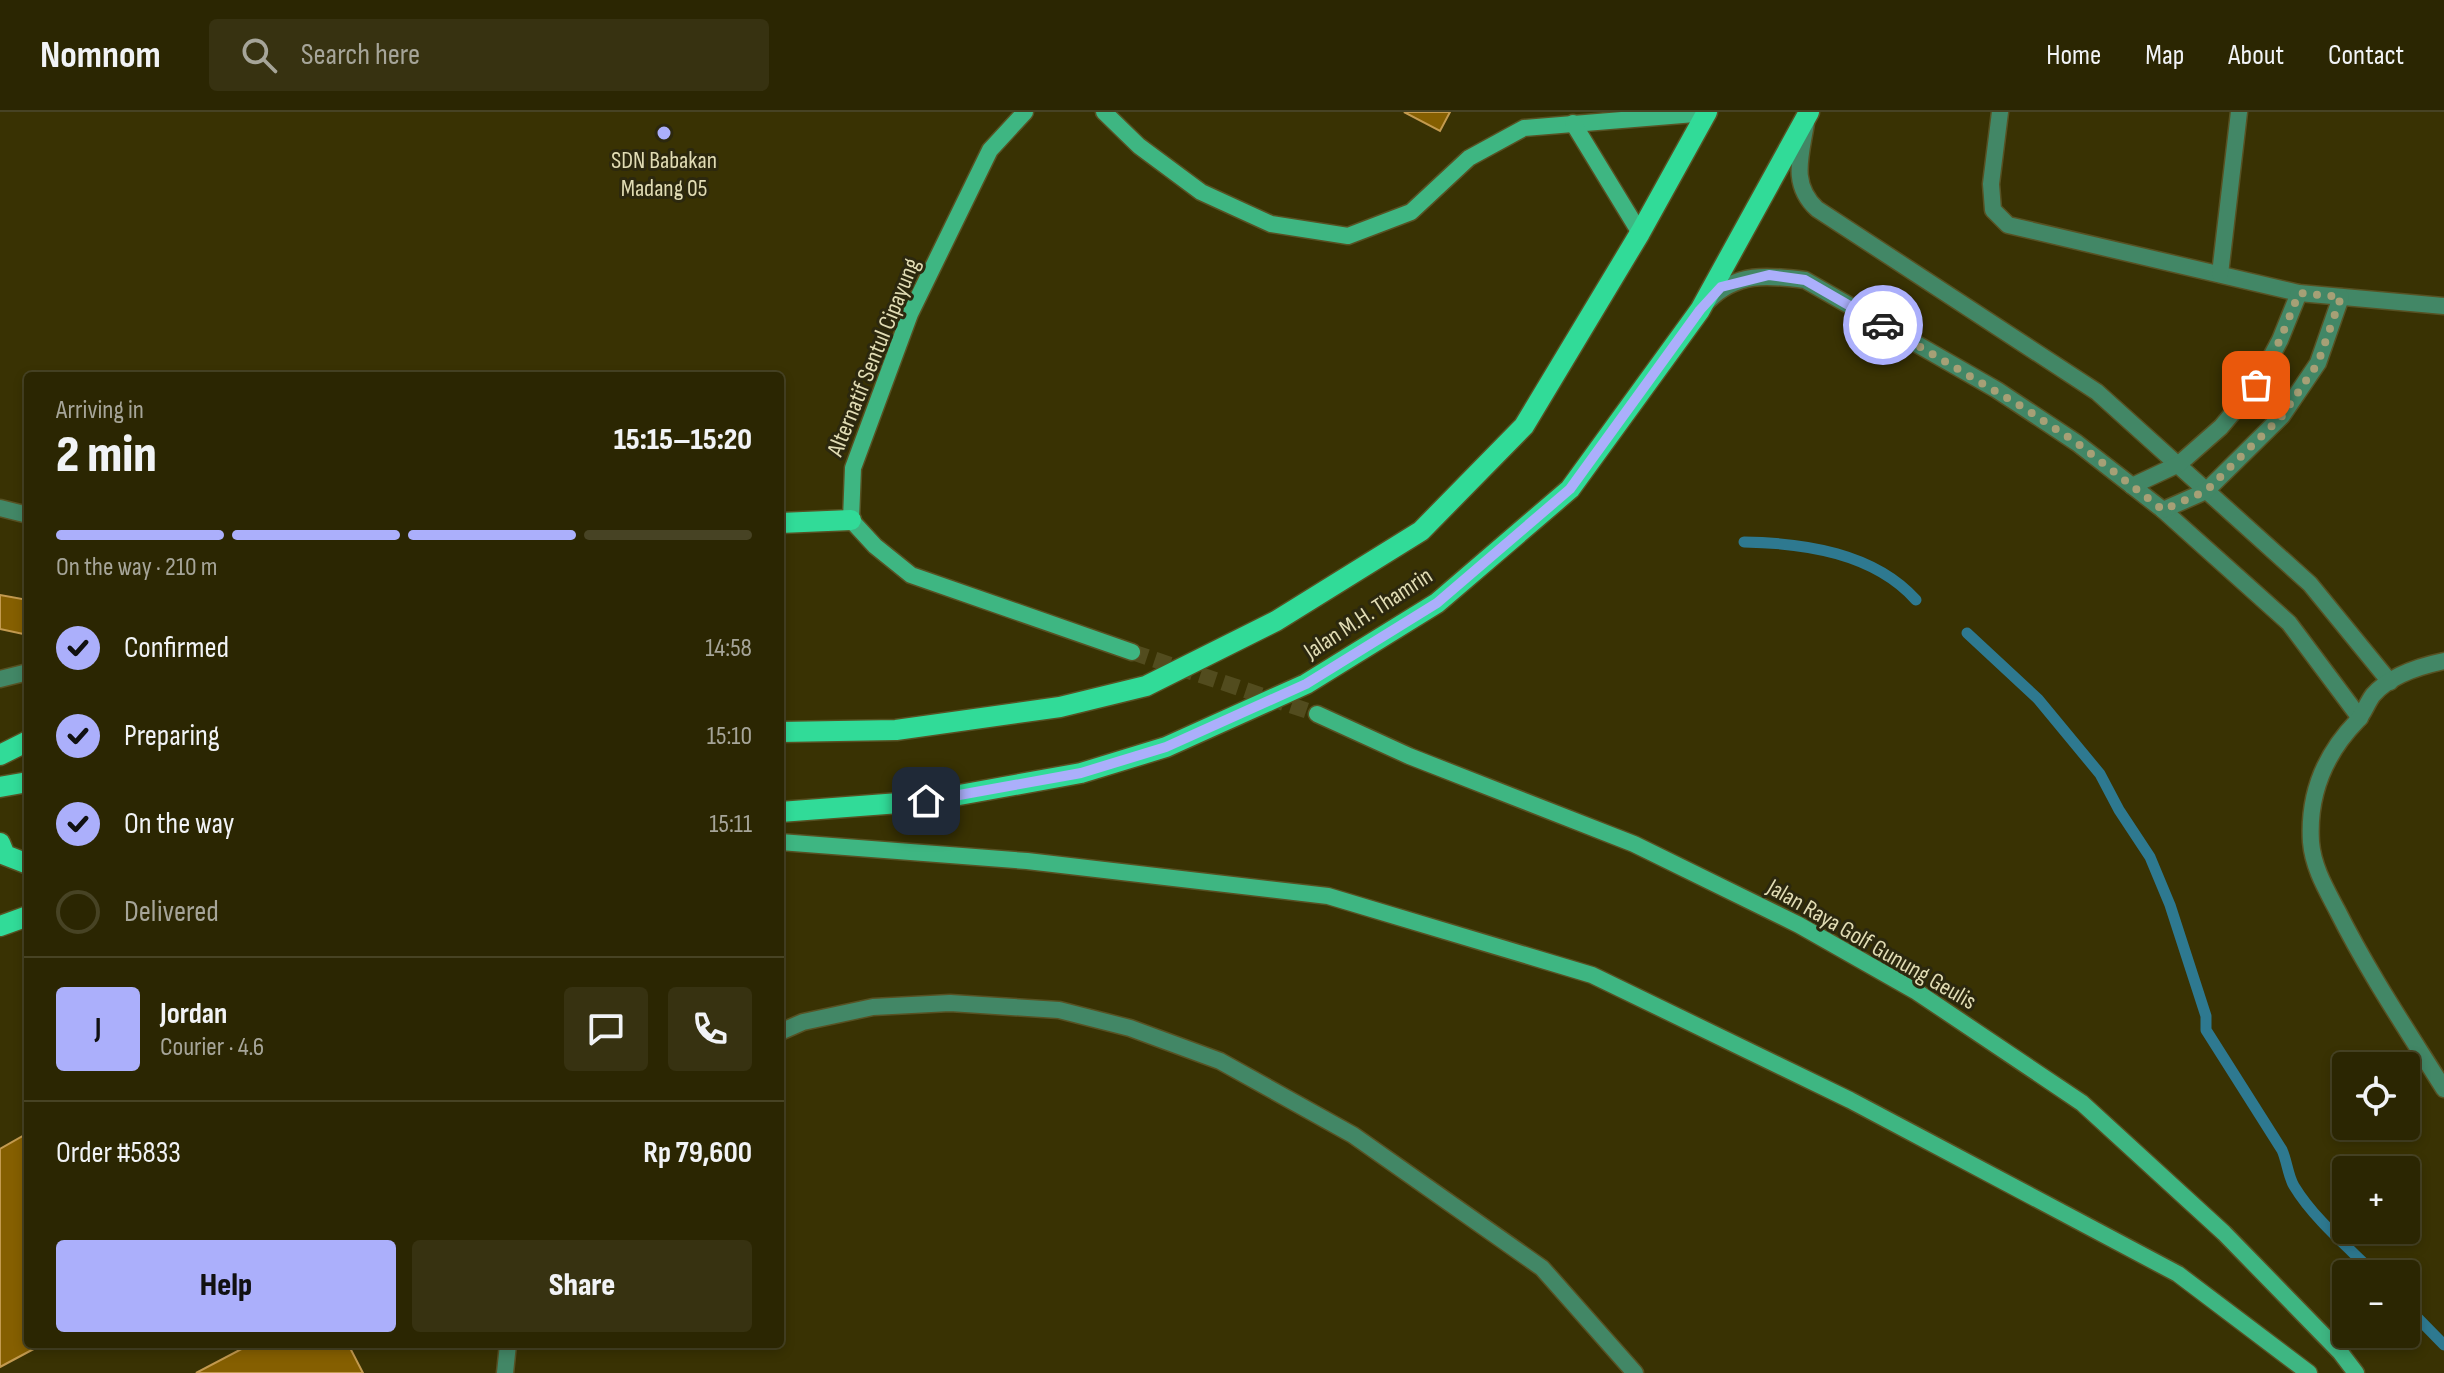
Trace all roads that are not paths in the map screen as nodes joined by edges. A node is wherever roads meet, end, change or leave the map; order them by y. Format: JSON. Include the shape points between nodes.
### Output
{"nodes":[{"id":1,"x":1025,"y":112,"type":"edge"},
{"id":2,"x":1104,"y":112,"type":"edge"},
{"id":3,"x":1707,"y":112,"type":"edge"},
{"id":4,"x":2000,"y":112,"type":"edge"},
{"id":5,"x":2239,"y":112,"type":"edge"},
{"id":6,"x":1808,"y":115,"type":"edge"},
{"id":7,"x":1573,"y":123,"type":"junction"},
{"id":8,"x":1640,"y":233,"type":"junction"},
{"id":9,"x":2220,"y":274,"type":"junction"},
{"id":10,"x":2299,"y":293,"type":"junction"},
{"id":11,"x":2341,"y":297,"type":"junction"},
{"id":12,"x":2444,"y":306,"type":"edge"},
{"id":13,"x":1700,"y":310,"type":"junction"},
{"id":14,"x":2179,"y":464,"type":"junction"},
{"id":15,"x":2132,"y":486,"type":"junction"},
{"id":16,"x":2206,"y":491,"type":"junction"},
{"id":17,"x":0,"y":508,"type":"edge"},
{"id":18,"x":2163,"y":510,"type":"junction"},
{"id":19,"x":24,"y":514,"type":"edge"},
{"id":20,"x":851,"y":520,"type":"junction"},
{"id":21,"x":784,"y":523,"type":"edge"},
{"id":22,"x":1132,"y":652,"type":"tunnel mouth"},
{"id":23,"x":2444,"y":661,"type":"edge"},
{"id":24,"x":24,"y":673,"type":"edge"},
{"id":25,"x":0,"y":679,"type":"edge"},
{"id":26,"x":2390,"y":682,"type":"junction"},
{"id":27,"x":1317,"y":714,"type":"tunnel mouth"},
{"id":28,"x":2360,"y":718,"type":"junction"},
{"id":29,"x":784,"y":732,"type":"edge"},
{"id":30,"x":24,"y":743,"type":"edge"},
{"id":31,"x":0,"y":755,"type":"edge"},
{"id":32,"x":24,"y":783,"type":"edge"},
{"id":33,"x":0,"y":787,"type":"edge"},
{"id":34,"x":784,"y":812,"type":"edge"},
{"id":35,"x":784,"y":842,"type":"edge"},
{"id":36,"x":0,"y":843,"type":"edge"},
{"id":37,"x":24,"y":862,"type":"edge"},
{"id":38,"x":24,"y":917,"type":"edge"},
{"id":39,"x":0,"y":926,"type":"edge"},
{"id":40,"x":784,"y":1030,"type":"edge"},
{"id":41,"x":2444,"y":1089,"type":"edge"},
{"id":42,"x":508,"y":1348,"type":"edge"},
{"id":43,"x":505,"y":1373,"type":"edge"},
{"id":44,"x":1635,"y":1373,"type":"edge"},
{"id":45,"x":2309,"y":1373,"type":"edge"},
{"id":46,"x":2356,"y":1373,"type":"edge"}],
"edges":[{"from":1,"to":20,"type":"main road","name":"Alternatif Sentul Cipayung","via":[[990,150],[910,314],[853,468]]},
{"from":2,"to":7,"type":"main road","via":[[1201,192],[1271,224],[1348,236],[1411,212],[1469,158],[1524,128]]},
{"from":3,"to":7,"type":"main road"},
{"from":3,"to":8,"type":"main road","name":"Jalan M.H. Thamrin"},
{"from":4,"to":9,"type":"street","via":[[1991,184],[1993,210],[2008,225]]},
{"from":5,"to":9,"type":"street"},
{"from":6,"to":13,"type":"main road","name":"Jalan M.H. Thamrin"},
{"from":6,"to":14,"type":"street","via":[[1798,170],[1804,197],[2097,392]]},
{"from":7,"to":8,"type":"main road"},
{"from":8,"to":29,"type":"main road","name":"Jalan M.H. Thamrin","via":[[1524,426],[1421,531],[1276,621],[1146,686],[1060,707],[896,730]]},
{"from":9,"to":10,"type":"street"},
{"from":10,"to":11,"type":"street"},
{"from":10,"to":14,"type":"street","via":[[2256,385],[2221,427]]},
{"from":11,"to":12,"type":"street"},
{"from":11,"to":16,"type":"street","via":[[2318,363],[2282,416]]},
{"from":13,"to":15,"type":"street","via":[[1721,287],[1769,275],[1805,280],[1997,390]]},
{"from":13,"to":34,"type":"main road","name":"Jalan M.H. Thamrin","via":[[1570,489],[1437,603],[1306,684],[1166,747],[1081,773],[926,801]]},
{"from":14,"to":15,"type":"street"},
{"from":14,"to":16,"type":"street"},
{"from":15,"to":18,"type":"street"},
{"from":16,"to":18,"type":"street"},
{"from":16,"to":26,"type":"street","via":[[2310,584]]},
{"from":17,"to":19,"type":"street"},
{"from":18,"to":28,"type":"street","via":[[2289,623]]},
{"from":20,"to":21,"type":"main road"},
{"from":20,"to":22,"type":"main road","via":[[911,575]]},
{"from":23,"to":26,"type":"street","via":[[2407,671]]},
{"from":24,"to":25,"type":"street"},
{"from":26,"to":28,"type":"street","via":[[2374,694]]},
{"from":27,"to":46,"type":"main road","name":"Jalan Raya Golf Gunung Geulis","via":[[1634,844],[1799,925],[1917,992],[2082,1103],[2224,1233]]},
{"from":28,"to":41,"type":"street","via":[[2341,736],[2320,774],[2311,844],[2319,875],[2355,946]]},
{"from":30,"to":31,"type":"main road"},
{"from":32,"to":33,"type":"main road"},
{"from":35,"to":45,"type":"main road","via":[[1027,861],[1328,896],[1592,975],[1850,1100],[2178,1274]]},
{"from":36,"to":37,"type":"main road","via":[[5,855]]},
{"from":38,"to":39,"type":"main road"},
{"from":40,"to":44,"type":"street","via":[[873,1007],[965,1004],[1059,1010],[1130,1028],[1220,1061],[1353,1135],[1542,1268]]},
{"from":42,"to":43,"type":"street"}]}
